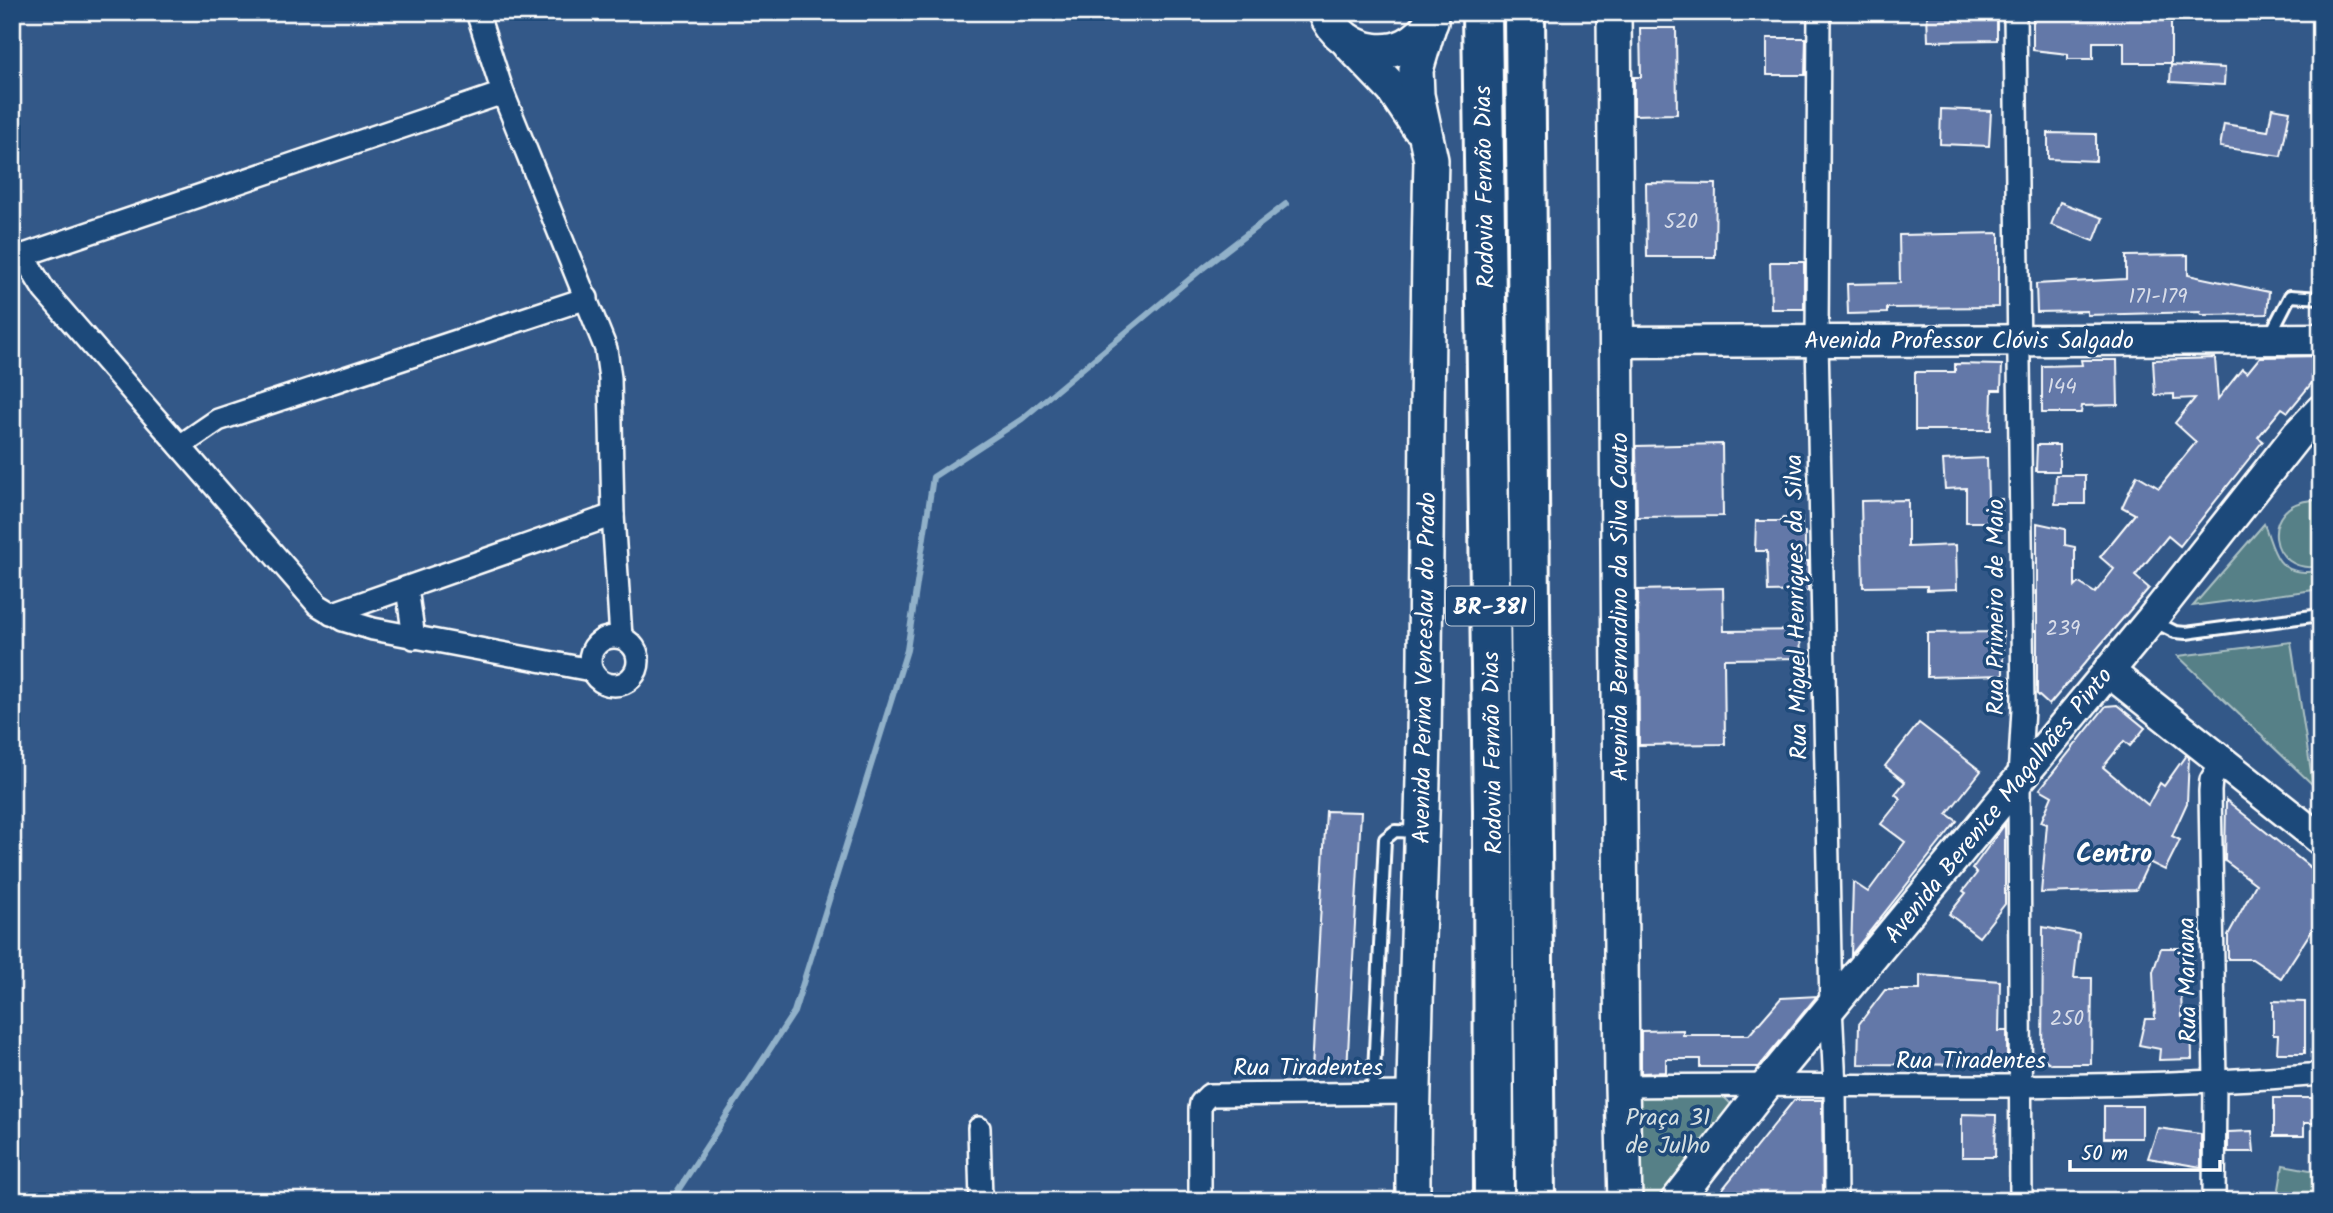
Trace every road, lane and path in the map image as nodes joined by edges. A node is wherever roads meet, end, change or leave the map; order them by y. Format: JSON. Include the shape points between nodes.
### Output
{"nodes":[{"id":1,"x":477,"y":12,"type":"edge"},
{"id":2,"x":1325,"y":12,"type":"edge"},
{"id":3,"x":1482,"y":12,"type":"edge"},
{"id":4,"x":1525,"y":12,"type":"edge"},
{"id":5,"x":1614,"y":12,"type":"edge"},
{"id":6,"x":1819,"y":12,"type":"edge"},
{"id":7,"x":2015,"y":12,"type":"edge"},
{"id":8,"x":1432,"y":19,"type":"edge"},
{"id":9,"x":1350,"y":44,"type":"junction"},
{"id":10,"x":503,"y":93,"type":"junction"},
{"id":11,"x":1425,"y":136,"type":"junction"},
{"id":12,"x":20,"y":257,"type":"edge"},
{"id":13,"x":587,"y":298,"type":"junction"},
{"id":14,"x":2321,"y":298,"type":"edge"},
{"id":15,"x":2019,"y":339,"type":"junction"},
{"id":16,"x":2268,"y":339,"type":"junction"},
{"id":17,"x":2321,"y":339,"type":"edge"},
{"id":18,"x":1817,"y":340,"type":"junction"},
{"id":19,"x":1618,"y":342,"type":"junction"},
{"id":20,"x":2321,"y":410,"type":"edge"},
{"id":21,"x":180,"y":446,"type":"junction"},
{"id":22,"x":613,"y":515,"type":"junction"},
{"id":23,"x":407,"y":588,"type":"junction"},
{"id":24,"x":331,"y":614,"type":"junction"},
{"id":25,"x":2151,"y":620,"type":"junction"},
{"id":26,"x":2321,"y":620,"type":"edge"},
{"id":27,"x":621,"y":637,"type":"junction"},
{"id":28,"x":414,"y":638,"type":"junction"},
{"id":29,"x":591,"y":670,"type":"junction"},
{"id":30,"x":2108,"y":671,"type":"junction"},
{"id":31,"x":2222,"y":762,"type":"junction"},
{"id":32,"x":2019,"y":778,"type":"junction"},
{"id":33,"x":1422,"y":832,"type":"junction"},
{"id":34,"x":2318,"y":833,"type":"edge"},
{"id":35,"x":1831,"y":1007,"type":"junction"},
{"id":36,"x":2321,"y":1074,"type":"edge"},
{"id":37,"x":2215,"y":1081,"type":"junction"},
{"id":38,"x":1768,"y":1083,"type":"junction"},
{"id":39,"x":1622,"y":1086,"type":"junction"},
{"id":40,"x":1835,"y":1086,"type":"junction"},
{"id":41,"x":2020,"y":1087,"type":"junction"},
{"id":42,"x":1412,"y":1093,"type":"junction"},
{"id":43,"x":1373,"y":1094,"type":"junction"},
{"id":44,"x":979,"y":1128,"type":"dead end"},
{"id":45,"x":981,"y":1201,"type":"edge"},
{"id":46,"x":1200,"y":1201,"type":"edge"},
{"id":47,"x":1413,"y":1201,"type":"edge"},
{"id":48,"x":1494,"y":1201,"type":"edge"},
{"id":49,"x":1535,"y":1201,"type":"edge"},
{"id":50,"x":1625,"y":1201,"type":"edge"},
{"id":51,"x":1676,"y":1201,"type":"edge"},
{"id":52,"x":1836,"y":1201,"type":"edge"},
{"id":53,"x":2021,"y":1201,"type":"edge"},
{"id":54,"x":2214,"y":1201,"type":"edge"}],
"edges":[{"from":1,"to":10,"type":"street"},
{"from":2,"to":9,"type":"main road","name":"Avenida Perina Venceslau do Prado","via":[[1336,32]]},
{"from":3,"to":48,"type":"highway","name":"Rodovia Fernão Dias","number":"BR-381"},
{"from":4,"to":49,"type":"highway","name":"Rodovia Fernão Dias","number":"BR-381"},
{"from":5,"to":19,"type":"main road","name":"Avenida Bernardino da Silva Couto"},
{"from":6,"to":18,"type":"street","name":"Rua Miguel Henriques da Silva"},
{"from":7,"to":15,"type":"street","name":"Rua Primeiro de Maio"},
{"from":8,"to":9,"type":"main road","via":[[1417,39],[1393,50],[1367,51]]},
{"from":8,"to":11,"type":"main road","name":"Avenida Perina Venceslau do Prado","via":[[1416,70]]},
{"from":9,"to":11,"type":"main road","name":"Avenida Perina Venceslau do Prado","via":[[1393,89]]},
{"from":10,"to":12,"type":"street"},
{"from":10,"to":13,"type":"street"},
{"from":11,"to":33,"type":"main road","name":"Avenida Perina Venceslau do Prado","via":[[1431,160]]},
{"from":12,"to":21,"type":"street"},
{"from":13,"to":21,"type":"street","via":[[218,420]]},
{"from":13,"to":22,"type":"street","via":[[609,362]]},
{"from":14,"to":16,"type":"lane","via":[[2290,296]]},
{"from":15,"to":16,"type":"main road","name":"Avenida Professor Clóvis Salgado"},
{"from":15,"to":18,"type":"main road","name":"Avenida Professor Clóvis Salgado"},
{"from":15,"to":32,"type":"street","name":"Rua Primeiro de Maio","via":[[2023,695]]},
{"from":16,"to":17,"type":"main road","name":"Avenida Professor Clóvis Salgado"},
{"from":18,"to":19,"type":"main road","name":"Avenida Professor Clóvis Salgado"},
{"from":18,"to":35,"type":"street","name":"Rua Miguel Henriques da Silva"},
{"from":19,"to":39,"type":"main road","name":"Avenida Bernardino da Silva Couto"},
{"from":20,"to":25,"type":"main road","name":"Avenida Berenice Magalhães Pinto"},
{"from":21,"to":24,"type":"street","via":[[309,597]]},
{"from":22,"to":23,"type":"street"},
{"from":22,"to":27,"type":"street"},
{"from":23,"to":24,"type":"street"},
{"from":23,"to":28,"type":"street"},
{"from":24,"to":28,"type":"street"},
{"from":25,"to":26,"type":"lane","via":[[2186,633],[2320,615]]},
{"from":25,"to":30,"type":"main road","name":"Avenida Berenice Magalhães Pinto"},
{"from":27,"to":29,"type":"street","via":[[606,637],[593,647]]},
{"from":27,"to":29,"type":"street","via":[[637,653],[632,676],[610,685]]},
{"from":28,"to":29,"type":"street"},
{"from":30,"to":31,"type":"main road"},
{"from":30,"to":32,"type":"main road","name":"Avenida Berenice Magalhães Pinto"},
{"from":31,"to":34,"type":"main road"},
{"from":31,"to":37,"type":"street","name":"Rua Mariana","via":[[2210,791]]},
{"from":32,"to":35,"type":"main road","name":"Avenida Berenice Magalhães Pinto"},
{"from":32,"to":41,"type":"street","name":"Rua Primeiro de Maio"},
{"from":33,"to":42,"type":"main road","name":"Avenida Perina Venceslau do Prado"},
{"from":33,"to":43,"type":"lane","via":[[1395,831],[1385,839]]},
{"from":35,"to":38,"type":"main road","name":"Avenida Berenice Magalhães Pinto"},
{"from":35,"to":40,"type":"street","name":"Rua Miguel Henriques da Silva"},
{"from":36,"to":37,"type":"street","name":"Rua Tiradentes"},
{"from":37,"to":41,"type":"street","name":"Rua Tiradentes"},
{"from":37,"to":54,"type":"street","name":"Rua Mariana"},
{"from":38,"to":39,"type":"street","name":"Rua Tiradentes"},
{"from":38,"to":40,"type":"street","name":"Rua Tiradentes"},
{"from":38,"to":51,"type":"main road","name":"Avenida Berenice Magalhães Pinto"},
{"from":39,"to":50,"type":"main road","name":"Avenida Bernardino da Silva Couto"},
{"from":40,"to":41,"type":"street","name":"Rua Tiradentes"},
{"from":40,"to":52,"type":"street","name":"Rua Miguel Henriques da Silva"},
{"from":41,"to":53,"type":"street","name":"Rua Primeiro de Maio"},
{"from":42,"to":43,"type":"street","name":"Rua Tiradentes"},
{"from":42,"to":47,"type":"main road","name":"Avenida Perina Venceslau do Prado"},
{"from":43,"to":46,"type":"street","name":"Rua Tiradentes","via":[[1215,1094],[1205,1098],[1200,1109]]},
{"from":44,"to":45,"type":"street"}]}
